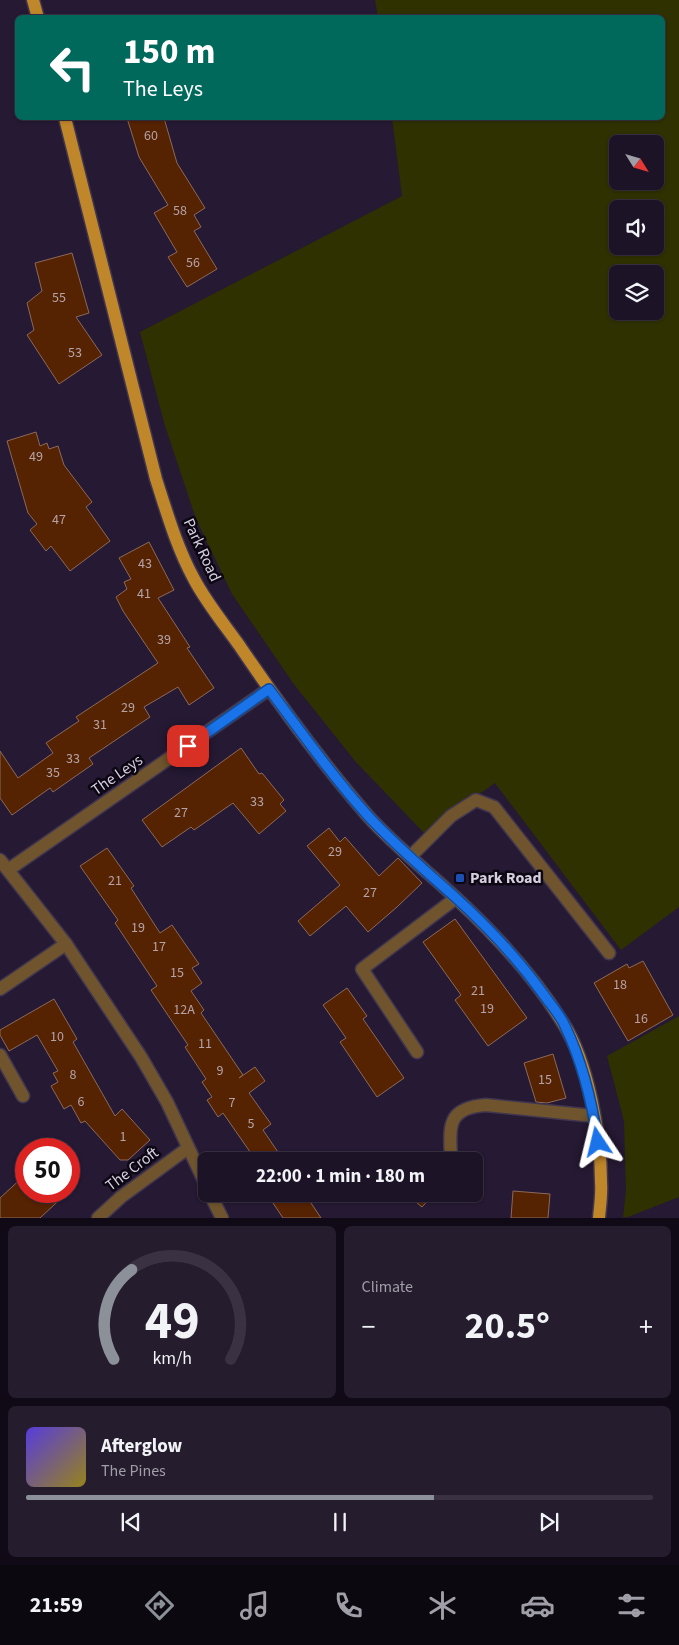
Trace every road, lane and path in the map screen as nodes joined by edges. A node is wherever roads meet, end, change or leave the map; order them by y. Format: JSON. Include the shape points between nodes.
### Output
{"nodes":[{"id":1,"x":32,"y":0,"type":"edge"},
{"id":2,"x":37,"y":15,"type":"edge"},
{"id":3,"x":65,"y":120,"type":"edge"},
{"id":4,"x":269,"y":689,"type":"junction"},
{"id":5,"x":410,"y":857,"type":"junction"},
{"id":6,"x":4,"y":865,"type":"edge"},
{"id":7,"x":456,"y":898,"type":"junction"},
{"id":8,"x":66,"y":944,"type":"junction"},
{"id":9,"x":609,"y":954,"type":"dead end"},
{"id":10,"x":0,"y":989,"type":"edge"},
{"id":11,"x":417,"y":1052,"type":"dead end"},
{"id":12,"x":0,"y":1055,"type":"edge"},
{"id":13,"x":23,"y":1096,"type":"dead end"},
{"id":14,"x":594,"y":1116,"type":"junction"},
{"id":15,"x":188,"y":1148,"type":"junction"},
{"id":16,"x":451,"y":1152,"type":"edge"},
{"id":17,"x":198,"y":1169,"type":"edge"},
{"id":18,"x":214,"y":1202,"type":"edge"},
{"id":19,"x":98,"y":1218,"type":"edge"},
{"id":20,"x":222,"y":1218,"type":"edge"},
{"id":21,"x":599,"y":1218,"type":"edge"}],
"edges":[{"from":1,"to":2,"type":"main road"},
{"from":3,"to":4,"type":"main road","name":"Park Road","via":[[156,479],[174,533],[194,580]]},
{"from":4,"to":5,"type":"main road","name":"Park Road","via":[[369,817]]},
{"from":4,"to":6,"type":"street","name":"The Leys"},
{"from":5,"to":7,"type":"main road","name":"Park Road"},
{"from":5,"to":9,"type":"street","via":[[452,816],[476,800],[494,808]]},
{"from":6,"to":8,"type":"street","name":"The Leys"},
{"from":7,"to":11,"type":"street","via":[[362,969]]},
{"from":7,"to":14,"type":"main road","name":"Park Road","via":[[516,959],[564,1024],[580,1060]]},
{"from":8,"to":10,"type":"street"},
{"from":8,"to":15,"type":"street","name":"The Leys","via":[[141,1057]]},
{"from":12,"to":13,"type":"street"},
{"from":14,"to":16,"type":"street","via":[[474,1106],[454,1118],[450,1129]]},
{"from":14,"to":21,"type":"main road","name":"Park Road","via":[[602,1182]]},
{"from":15,"to":17,"type":"street","name":"The Leys"},
{"from":15,"to":19,"type":"street","name":"The Croft"},
{"from":18,"to":20,"type":"street"}]}
